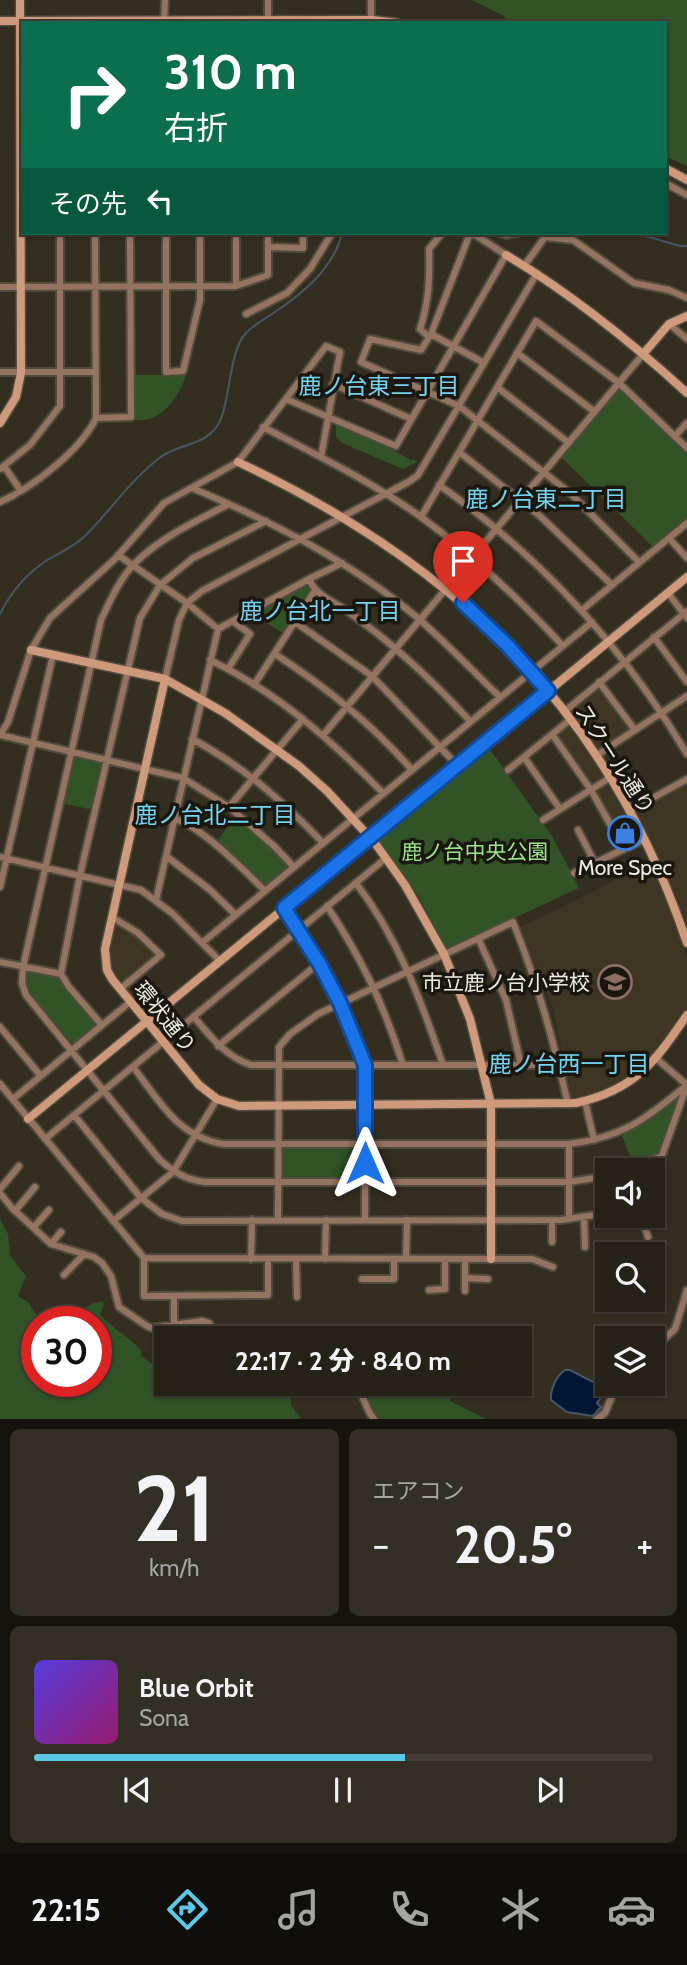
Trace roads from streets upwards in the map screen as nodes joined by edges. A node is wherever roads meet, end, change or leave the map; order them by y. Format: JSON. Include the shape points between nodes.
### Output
{"nodes":[{"id":1,"x":20,"y":0,"type":"edge"},
{"id":2,"x":165,"y":0,"type":"edge"},
{"id":3,"x":268,"y":0,"type":"edge"},
{"id":4,"x":371,"y":0,"type":"edge"},
{"id":5,"x":0,"y":21,"type":"edge"},
{"id":6,"x":20,"y":21,"type":"junction"},
{"id":7,"x":164,"y":21,"type":"edge"},
{"id":8,"x":268,"y":21,"type":"edge"},
{"id":9,"x":371,"y":21,"type":"edge"},
{"id":10,"x":667,"y":169,"type":"edge"},
{"id":11,"x":687,"y":180,"type":"edge"},
{"id":12,"x":667,"y":184,"type":"edge"},
{"id":13,"x":687,"y":195,"type":"edge"},
{"id":14,"x":60,"y":235,"type":"edge"},
{"id":15,"x":95,"y":235,"type":"edge"},
{"id":16,"x":130,"y":235,"type":"edge"},
{"id":17,"x":166,"y":235,"type":"edge"},
{"id":18,"x":201,"y":235,"type":"edge"},
{"id":19,"x":236,"y":235,"type":"edge"},
{"id":20,"x":268,"y":235,"type":"edge"},
{"id":21,"x":303,"y":235,"type":"edge"},
{"id":22,"x":330,"y":235,"type":"edge"},
{"id":23,"x":440,"y":235,"type":"edge"},
{"id":24,"x":472,"y":235,"type":"edge"},
{"id":25,"x":476,"y":235,"type":"edge"},
{"id":26,"x":268,"y":247,"type":"junction"},
{"id":27,"x":506,"y":255,"type":"junction"},
{"id":28,"x":524,"y":266,"type":"junction"},
{"id":29,"x":537,"y":274,"type":"junction"},
{"id":30,"x":236,"y":286,"type":"junction"},
{"id":31,"x":0,"y":287,"type":"edge"},
{"id":32,"x":60,"y":287,"type":"junction"},
{"id":33,"x":95,"y":287,"type":"junction"},
{"id":34,"x":130,"y":287,"type":"junction"},
{"id":35,"x":166,"y":287,"type":"junction"},
{"id":36,"x":201,"y":287,"type":"junction"},
{"id":37,"x":20,"y":288,"type":"junction"},
{"id":38,"x":687,"y":298,"type":"edge"},
{"id":39,"x":246,"y":314,"type":"dead end"},
{"id":40,"x":687,"y":316,"type":"edge"},
{"id":41,"x":669,"y":324,"type":"junction"},
{"id":42,"x":430,"y":336,"type":"junction"},
{"id":43,"x":687,"y":339,"type":"edge"},
{"id":44,"x":453,"y":346,"type":"junction"},
{"id":45,"x":517,"y":353,"type":"junction"},
{"id":46,"x":644,"y":353,"type":"junction"},
{"id":47,"x":484,"y":363,"type":"junction"},
{"id":48,"x":0,"y":372,"type":"edge"},
{"id":49,"x":95,"y":372,"type":"junction"},
{"id":50,"x":21,"y":373,"type":"junction"},
{"id":51,"x":60,"y":373,"type":"junction"},
{"id":52,"x":619,"y":383,"type":"junction"},
{"id":53,"x":333,"y":384,"type":"junction"},
{"id":54,"x":497,"y":387,"type":"junction"},
{"id":55,"x":427,"y":392,"type":"junction"},
{"id":56,"x":687,"y":393,"type":"edge"},
{"id":57,"x":286,"y":399,"type":"junction"},
{"id":58,"x":458,"y":406,"type":"junction"},
{"id":59,"x":594,"y":412,"type":"junction"},
{"id":60,"x":96,"y":418,"type":"junction"},
{"id":61,"x":327,"y":418,"type":"junction"},
{"id":62,"x":411,"y":419,"type":"junction"},
{"id":63,"x":478,"y":420,"type":"junction"},
{"id":64,"x":0,"y":423,"type":"edge"},
{"id":65,"x":687,"y":423,"type":"edge"},
{"id":66,"x":263,"y":427,"type":"junction"},
{"id":67,"x":676,"y":436,"type":"junction"},
{"id":68,"x":569,"y":443,"type":"junction"},
{"id":69,"x":687,"y":448,"type":"edge"},
{"id":70,"x":459,"y":452,"type":"junction"},
{"id":71,"x":321,"y":457,"type":"junction"},
{"id":72,"x":238,"y":462,"type":"junction"},
{"id":73,"x":2,"y":467,"type":"edge"},
{"id":74,"x":545,"y":471,"type":"junction"},
{"id":75,"x":439,"y":485,"type":"junction"},
{"id":76,"x":192,"y":488,"type":"junction"},
{"id":77,"x":21,"y":491,"type":"junction"},
{"id":78,"x":386,"y":494,"type":"junction"},
{"id":79,"x":521,"y":500,"type":"junction"},
{"id":80,"x":0,"y":502,"type":"edge"},
{"id":81,"x":229,"y":504,"type":"junction"},
{"id":82,"x":344,"y":517,"type":"junction"},
{"id":83,"x":421,"y":517,"type":"junction"},
{"id":84,"x":266,"y":521,"type":"junction"},
{"id":85,"x":687,"y":523,"type":"edge"},
{"id":86,"x":497,"y":529,"type":"junction"},
{"id":87,"x":669,"y":538,"type":"junction"},
{"id":88,"x":302,"y":540,"type":"junction"},
{"id":89,"x":118,"y":555,"type":"junction"},
{"id":90,"x":472,"y":557,"type":"junction"},
{"id":91,"x":687,"y":558,"type":"edge"},
{"id":92,"x":639,"y":562,"type":"junction"},
{"id":93,"x":342,"y":563,"type":"junction"},
{"id":94,"x":132,"y":566,"type":"junction"},
{"id":95,"x":687,"y":577,"type":"edge"},
{"id":96,"x":309,"y":579,"type":"junction"},
{"id":97,"x":160,"y":585,"type":"junction"},
{"id":98,"x":611,"y":585,"type":"junction"},
{"id":99,"x":447,"y":589,"type":"junction"},
{"id":100,"x":314,"y":592,"type":"junction"},
{"id":101,"x":668,"y":593,"type":"junction"},
{"id":102,"x":187,"y":603,"type":"junction"},
{"id":103,"x":582,"y":610,"type":"junction"},
{"id":104,"x":686,"y":614,"type":"edge"},
{"id":105,"x":420,"y":620,"type":"junction"},
{"id":106,"x":233,"y":621,"type":"junction"},
{"id":107,"x":295,"y":622,"type":"junction"},
{"id":108,"x":592,"y":622,"type":"junction"},
{"id":109,"x":218,"y":629,"type":"junction"},
{"id":110,"x":654,"y":637,"type":"junction"},
{"id":111,"x":607,"y":642,"type":"junction"},
{"id":112,"x":563,"y":646,"type":"junction"},
{"id":113,"x":396,"y":649,"type":"junction"},
{"id":114,"x":32,"y":650,"type":"junction"},
{"id":115,"x":275,"y":654,"type":"junction"},
{"id":116,"x":53,"y":655,"type":"junction"},
{"id":117,"x":210,"y":660,"type":"junction"},
{"id":118,"x":624,"y":662,"type":"junction"},
{"id":119,"x":89,"y":664,"type":"junction"},
{"id":120,"x":228,"y":669,"type":"junction"},
{"id":121,"x":127,"y":672,"type":"junction"},
{"id":122,"x":531,"y":672,"type":"junction"},
{"id":123,"x":372,"y":676,"type":"junction"},
{"id":124,"x":165,"y":679,"type":"junction"},
{"id":125,"x":599,"y":682,"type":"junction"},
{"id":126,"x":687,"y":682,"type":"edge"},
{"id":127,"x":254,"y":685,"type":"junction"},
{"id":128,"x":548,"y":691,"type":"junction"},
{"id":129,"x":687,"y":695,"type":"edge"},
{"id":130,"x":500,"y":697,"type":"junction"},
{"id":131,"x":201,"y":699,"type":"junction"},
{"id":132,"x":347,"y":706,"type":"junction"},
{"id":133,"x":565,"y":711,"type":"junction"},
{"id":134,"x":662,"y":712,"type":"junction"},
{"id":135,"x":303,"y":719,"type":"junction"},
{"id":136,"x":571,"y":719,"type":"junction"},
{"id":137,"x":470,"y":721,"type":"junction"},
{"id":138,"x":635,"y":730,"type":"junction"},
{"id":139,"x":324,"y":734,"type":"junction"},
{"id":140,"x":552,"y":734,"type":"junction"},
{"id":141,"x":0,"y":735,"type":"edge"},
{"id":142,"x":192,"y":739,"type":"junction"},
{"id":143,"x":33,"y":744,"type":"junction"},
{"id":144,"x":441,"y":746,"type":"junction"},
{"id":145,"x":278,"y":749,"type":"junction"},
{"id":146,"x":70,"y":752,"type":"junction"},
{"id":147,"x":687,"y":754,"type":"edge"},
{"id":148,"x":597,"y":755,"type":"junction"},
{"id":149,"x":524,"y":757,"type":"junction"},
{"id":150,"x":107,"y":760,"type":"junction"},
{"id":151,"x":457,"y":765,"type":"junction"},
{"id":152,"x":145,"y":769,"type":"junction"},
{"id":153,"x":412,"y":770,"type":"junction"},
{"id":154,"x":509,"y":770,"type":"dead end"},
{"id":155,"x":611,"y":777,"type":"junction"},
{"id":156,"x":183,"y":778,"type":"junction"},
{"id":157,"x":254,"y":779,"type":"junction"},
{"id":158,"x":687,"y":779,"type":"edge"},
{"id":159,"x":591,"y":790,"type":"junction"},
{"id":160,"x":383,"y":793,"type":"junction"},
{"id":161,"x":229,"y":807,"type":"junction"},
{"id":162,"x":560,"y":809,"type":"junction"},
{"id":163,"x":631,"y":810,"type":"junction"},
{"id":164,"x":354,"y":818,"type":"junction"},
{"id":165,"x":174,"y":819,"type":"junction"},
{"id":166,"x":543,"y":820,"type":"dead end"},
{"id":167,"x":578,"y":830,"type":"dead end"},
{"id":168,"x":370,"y":837,"type":"junction"},
{"id":169,"x":645,"y":839,"type":"junction"},
{"id":170,"x":323,"y":843,"type":"junction"},
{"id":171,"x":624,"y":849,"type":"junction"},
{"id":172,"x":166,"y":856,"type":"junction"},
{"id":173,"x":3,"y":857,"type":"edge"},
{"id":174,"x":386,"y":858,"type":"junction"},
{"id":175,"x":595,"y":863,"type":"junction"},
{"id":176,"x":45,"y":867,"type":"junction"},
{"id":177,"x":294,"y":867,"type":"junction"},
{"id":178,"x":574,"y":873,"type":"dead end"},
{"id":179,"x":80,"y":875,"type":"junction"},
{"id":180,"x":356,"y":883,"type":"junction"},
{"id":181,"x":120,"y":884,"type":"junction"},
{"id":182,"x":0,"y":887,"type":"edge"},
{"id":183,"x":265,"y":891,"type":"junction"},
{"id":184,"x":156,"y":900,"type":"junction"},
{"id":185,"x":327,"y":906,"type":"junction"},
{"id":186,"x":284,"y":908,"type":"junction"},
{"id":187,"x":236,"y":915,"type":"junction"},
{"id":188,"x":112,"y":917,"type":"junction"},
{"id":189,"x":299,"y":930,"type":"junction"},
{"id":190,"x":478,"y":938,"type":"junction"},
{"id":191,"x":203,"y":942,"type":"junction"},
{"id":192,"x":687,"y":943,"type":"edge"},
{"id":193,"x":444,"y":954,"type":"junction"},
{"id":194,"x":220,"y":961,"type":"junction"},
{"id":195,"x":0,"y":962,"type":"edge"},
{"id":196,"x":319,"y":963,"type":"junction"},
{"id":197,"x":23,"y":967,"type":"junction"},
{"id":198,"x":408,"y":971,"type":"junction"},
{"id":199,"x":61,"y":974,"type":"junction"},
{"id":200,"x":375,"y":987,"type":"junction"},
{"id":201,"x":120,"y":989,"type":"junction"},
{"id":202,"x":130,"y":1002,"type":"junction"},
{"id":203,"x":340,"y":1003,"type":"junction"},
{"id":204,"x":687,"y":1015,"type":"edge"},
{"id":205,"x":194,"y":1017,"type":"junction"},
{"id":206,"x":147,"y":1021,"type":"junction"},
{"id":207,"x":101,"y":1024,"type":"junction"},
{"id":208,"x":0,"y":1027,"type":"edge"},
{"id":209,"x":163,"y":1042,"type":"junction"},
{"id":210,"x":218,"y":1046,"type":"junction"},
{"id":211,"x":71,"y":1051,"type":"junction"},
{"id":212,"x":657,"y":1059,"type":"junction"},
{"id":213,"x":277,"y":1065,"type":"junction"},
{"id":214,"x":365,"y":1065,"type":"junction"},
{"id":215,"x":403,"y":1065,"type":"junction"},
{"id":216,"x":443,"y":1065,"type":"junction"},
{"id":217,"x":482,"y":1065,"type":"junction"},
{"id":218,"x":521,"y":1065,"type":"junction"},
{"id":219,"x":559,"y":1065,"type":"junction"},
{"id":220,"x":133,"y":1067,"type":"junction"},
{"id":221,"x":87,"y":1070,"type":"junction"},
{"id":222,"x":40,"y":1075,"type":"junction"},
{"id":223,"x":0,"y":1084,"type":"edge"},
{"id":224,"x":687,"y":1085,"type":"edge"},
{"id":225,"x":104,"y":1090,"type":"junction"},
{"id":226,"x":13,"y":1099,"type":"junction"},
{"id":227,"x":216,"y":1099,"type":"junction"},
{"id":228,"x":586,"y":1101,"type":"junction"},
{"id":229,"x":491,"y":1104,"type":"junction"},
{"id":230,"x":568,"y":1104,"type":"junction"},
{"id":231,"x":277,"y":1105,"type":"junction"},
{"id":232,"x":365,"y":1105,"type":"junction"},
{"id":233,"x":74,"y":1115,"type":"junction"},
{"id":234,"x":29,"y":1119,"type":"junction"},
{"id":235,"x":195,"y":1137,"type":"junction"},
{"id":236,"x":45,"y":1139,"type":"junction"},
{"id":237,"x":594,"y":1140,"type":"junction"},
{"id":238,"x":277,"y":1144,"type":"junction"},
{"id":239,"x":365,"y":1144,"type":"junction"},
{"id":240,"x":491,"y":1144,"type":"junction"},
{"id":241,"x":569,"y":1144,"type":"junction"},
{"id":242,"x":662,"y":1156,"type":"joint"},
{"id":243,"x":657,"y":1158,"type":"edge"},
{"id":244,"x":19,"y":1166,"type":"dead end"},
{"id":245,"x":173,"y":1172,"type":"junction"},
{"id":246,"x":595,"y":1178,"type":"edge"},
{"id":247,"x":277,"y":1182,"type":"junction"},
{"id":248,"x":365,"y":1182,"type":"junction"},
{"id":249,"x":491,"y":1182,"type":"junction"},
{"id":250,"x":569,"y":1182,"type":"junction"},
{"id":251,"x":36,"y":1187,"type":"dead end"},
{"id":252,"x":0,"y":1191,"type":"edge"},
{"id":253,"x":141,"y":1198,"type":"junction"},
{"id":254,"x":49,"y":1210,"type":"dead end"},
{"id":255,"x":15,"y":1211,"type":"junction"},
{"id":256,"x":595,"y":1215,"type":"edge"},
{"id":257,"x":583,"y":1217,"type":"junction"},
{"id":258,"x":569,"y":1219,"type":"junction"},
{"id":259,"x":252,"y":1220,"type":"junction"},
{"id":260,"x":278,"y":1220,"type":"junction"},
{"id":261,"x":326,"y":1220,"type":"junction"},
{"id":262,"x":365,"y":1220,"type":"junction"},
{"id":263,"x":407,"y":1220,"type":"junction"},
{"id":264,"x":491,"y":1220,"type":"junction"},
{"id":265,"x":552,"y":1220,"type":"junction"},
{"id":266,"x":113,"y":1221,"type":"junction"},
{"id":267,"x":34,"y":1227,"type":"junction"},
{"id":268,"x":645,"y":1228,"type":"edge"},
{"id":269,"x":61,"y":1232,"type":"dead end"},
{"id":270,"x":648,"y":1237,"type":"dead end"},
{"id":271,"x":552,"y":1242,"type":"dead end"},
{"id":272,"x":51,"y":1244,"type":"junction"},
{"id":273,"x":585,"y":1247,"type":"dead end"},
{"id":274,"x":84,"y":1254,"type":"junction"},
{"id":275,"x":144,"y":1258,"type":"junction"},
{"id":276,"x":251,"y":1259,"type":"junction"},
{"id":277,"x":268,"y":1259,"type":"junction"},
{"id":278,"x":296,"y":1259,"type":"junction"},
{"id":279,"x":326,"y":1259,"type":"junction"},
{"id":280,"x":394,"y":1259,"type":"junction"},
{"id":281,"x":406,"y":1259,"type":"junction"},
{"id":282,"x":445,"y":1259,"type":"junction"},
{"id":283,"x":464,"y":1259,"type":"junction"},
{"id":284,"x":491,"y":1259,"type":"junction"},
{"id":285,"x":552,"y":1267,"type":"dead end"},
{"id":286,"x":64,"y":1275,"type":"dead end"},
{"id":287,"x":465,"y":1278,"type":"junction"},
{"id":288,"x":362,"y":1279,"type":"dead end"},
{"id":289,"x":488,"y":1279,"type":"dead end"},
{"id":290,"x":429,"y":1290,"type":"dead end"},
{"id":291,"x":687,"y":1290,"type":"edge"},
{"id":292,"x":465,"y":1291,"type":"dead end"},
{"id":293,"x":174,"y":1296,"type":"junction"},
{"id":294,"x":297,"y":1297,"type":"dead end"},
{"id":295,"x":174,"y":1324,"type":"junction"},
{"id":296,"x":211,"y":1326,"type":"edge"},
{"id":297,"x":665,"y":1338,"type":"edge"},
{"id":298,"x":362,"y":1396,"type":"edge"},
{"id":299,"x":612,"y":1396,"type":"edge"},
{"id":300,"x":374,"y":1419,"type":"edge"},
{"id":301,"x":597,"y":1419,"type":"edge"}],
"edges":[{"from":1,"to":6,"type":"street"},
{"from":2,"to":7,"type":"street"},
{"from":3,"to":8,"type":"street"},
{"from":4,"to":9,"type":"street"},
{"from":5,"to":6,"type":"street"},
{"from":6,"to":37,"type":"street"},
{"from":10,"to":11,"type":"street"},
{"from":12,"to":13,"type":"street"},
{"from":14,"to":32,"type":"street"},
{"from":15,"to":33,"type":"street"},
{"from":16,"to":34,"type":"street"},
{"from":17,"to":35,"type":"street"},
{"from":18,"to":36,"type":"street"},
{"from":19,"to":30,"type":"street"},
{"from":20,"to":26,"type":"street"},
{"from":21,"to":26,"type":"street","via":[[303,248]]},
{"from":22,"to":39,"type":"street","via":[[310,269],[287,293]]},
{"from":23,"to":42,"type":"street","via":[[429,249],[427,309],[420,329]]},
{"from":24,"to":42,"type":"street"},
{"from":25,"to":27,"type":"street"},
{"from":26,"to":30,"type":"street","via":[[268,275]]},
{"from":27,"to":28,"type":"street"},
{"from":27,"to":44,"type":"street"},
{"from":28,"to":29,"type":"street"},
{"from":28,"to":38,"type":"street","via":[[545,237],[573,240],[634,283]]},
{"from":29,"to":46,"type":"street"},
{"from":29,"to":47,"type":"street"},
{"from":30,"to":36,"type":"street"},
{"from":31,"to":37,"type":"street"},
{"from":32,"to":33,"type":"street"},
{"from":32,"to":37,"type":"street"},
{"from":32,"to":51,"type":"street"},
{"from":33,"to":34,"type":"street"},
{"from":33,"to":49,"type":"street"},
{"from":34,"to":35,"type":"street"},
{"from":34,"to":60,"type":"street","via":[[131,417]]},
{"from":35,"to":36,"type":"street"},
{"from":35,"to":36,"type":"street","via":[[166,372],[183,372]]},
{"from":37,"to":50,"type":"street"},
{"from":40,"to":41,"type":"street"},
{"from":41,"to":43,"type":"street"},
{"from":41,"to":46,"type":"street"},
{"from":42,"to":44,"type":"street"},
{"from":42,"to":55,"type":"street","via":[[421,351],[370,340],[361,362]]},
{"from":44,"to":47,"type":"street"},
{"from":44,"to":55,"type":"street"},
{"from":45,"to":52,"type":"street","via":[[536,321]]},
{"from":45,"to":54,"type":"street"},
{"from":45,"to":59,"type":"street"},
{"from":46,"to":52,"type":"street"},
{"from":46,"to":56,"type":"street"},
{"from":47,"to":58,"type":"street"},
{"from":48,"to":50,"type":"street"},
{"from":49,"to":51,"type":"street"},
{"from":49,"to":60,"type":"street"},
{"from":50,"to":51,"type":"street"},
{"from":50,"to":64,"type":"street","via":[[16,397]]},
{"from":51,"to":73,"type":"street","via":[[59,410],[30,445]]},
{"from":52,"to":59,"type":"street"},
{"from":52,"to":67,"type":"street"},
{"from":53,"to":57,"type":"street","via":[[340,352],[326,346]]},
{"from":53,"to":61,"type":"street"},
{"from":53,"to":62,"type":"street"},
{"from":54,"to":63,"type":"street"},
{"from":54,"to":68,"type":"street"},
{"from":55,"to":58,"type":"street"},
{"from":55,"to":62,"type":"street"},
{"from":57,"to":61,"type":"street"},
{"from":57,"to":66,"type":"street"},
{"from":58,"to":63,"type":"street"},
{"from":58,"to":78,"type":"street","via":[[418,475]]},
{"from":59,"to":68,"type":"street"},
{"from":60,"to":77,"type":"street","via":[[70,452]]},
{"from":61,"to":62,"type":"street","via":[[396,446]]},
{"from":61,"to":71,"type":"street"},
{"from":63,"to":70,"type":"street"},
{"from":63,"to":74,"type":"street"},
{"from":65,"to":67,"type":"street"},
{"from":66,"to":71,"type":"street"},
{"from":66,"to":72,"type":"street"},
{"from":67,"to":69,"type":"street"},
{"from":68,"to":74,"type":"street"},
{"from":70,"to":75,"type":"street"},
{"from":70,"to":79,"type":"street"},
{"from":71,"to":78,"type":"street"},
{"from":72,"to":76,"type":"street"},
{"from":72,"to":82,"type":"street","name":"スクール通り"},
{"from":73,"to":77,"type":"street"},
{"from":74,"to":79,"type":"street"},
{"from":74,"to":92,"type":"street"},
{"from":75,"to":83,"type":"street"},
{"from":75,"to":86,"type":"street"},
{"from":76,"to":81,"type":"street"},
{"from":76,"to":89,"type":"street","via":[[164,503]]},
{"from":77,"to":80,"type":"street"},
{"from":78,"to":82,"type":"street"},
{"from":78,"to":83,"type":"street"},
{"from":79,"to":86,"type":"street"},
{"from":79,"to":98,"type":"street"},
{"from":81,"to":84,"type":"street"},
{"from":81,"to":94,"type":"street","via":[[163,539]]},
{"from":82,"to":88,"type":"street"},
{"from":82,"to":99,"type":"street","name":"スクール通り"},
{"from":83,"to":90,"type":"street"},
{"from":84,"to":88,"type":"street"},
{"from":84,"to":97,"type":"street","via":[[193,558]]},
{"from":85,"to":87,"type":"street"},
{"from":86,"to":90,"type":"street"},
{"from":86,"to":103,"type":"street"},
{"from":87,"to":91,"type":"street"},
{"from":87,"to":92,"type":"street"},
{"from":88,"to":93,"type":"street"},
{"from":88,"to":102,"type":"street"},
{"from":89,"to":94,"type":"street"},
{"from":89,"to":114,"type":"street","via":[[50,618]]},
{"from":90,"to":99,"type":"street"},
{"from":90,"to":112,"type":"street"},
{"from":92,"to":98,"type":"street"},
{"from":93,"to":96,"type":"street"},
{"from":93,"to":105,"type":"street"},
{"from":94,"to":97,"type":"street"},
{"from":94,"to":119,"type":"street","via":[[100,620]]},
{"from":95,"to":101,"type":"street"},
{"from":96,"to":100,"type":"street"},
{"from":96,"to":106,"type":"street"},
{"from":97,"to":102,"type":"street"},
{"from":97,"to":121,"type":"street","via":[[141,618]]},
{"from":98,"to":103,"type":"street"},
{"from":99,"to":105,"type":"street"},
{"from":99,"to":122,"type":"street","name":"スクール通り"},
{"from":100,"to":107,"type":"street"},
{"from":100,"to":113,"type":"street","via":[[361,620]]},
{"from":101,"to":104,"type":"street"},
{"from":101,"to":111,"type":"street"},
{"from":102,"to":109,"type":"street"},
{"from":102,"to":124,"type":"street","via":[[178,620]]},
{"from":103,"to":108,"type":"street"},
{"from":104,"to":110,"type":"street"},
{"from":105,"to":113,"type":"street"},
{"from":105,"to":130,"type":"street"},
{"from":106,"to":109,"type":"street"},
{"from":106,"to":120,"type":"street","via":[[250,634]]},
{"from":107,"to":115,"type":"street"},
{"from":107,"to":123,"type":"street"},
{"from":108,"to":111,"type":"street"},
{"from":108,"to":112,"type":"street"},
{"from":109,"to":117,"type":"street"},
{"from":110,"to":118,"type":"street"},
{"from":110,"to":126,"type":"street"},
{"from":111,"to":118,"type":"street"},
{"from":111,"to":128,"type":"street"},
{"from":112,"to":122,"type":"street"},
{"from":113,"to":123,"type":"street"},
{"from":113,"to":137,"type":"street"},
{"from":114,"to":116,"type":"street"},
{"from":114,"to":141,"type":"street"},
{"from":115,"to":127,"type":"street"},
{"from":115,"to":132,"type":"street"},
{"from":116,"to":119,"type":"street"},
{"from":116,"to":143,"type":"street"},
{"from":117,"to":120,"type":"street"},
{"from":117,"to":131,"type":"street"},
{"from":118,"to":125,"type":"street"},
{"from":118,"to":134,"type":"street"},
{"from":119,"to":121,"type":"street"},
{"from":119,"to":146,"type":"street"},
{"from":120,"to":127,"type":"street"},
{"from":121,"to":124,"type":"street"},
{"from":121,"to":150,"type":"street"},
{"from":122,"to":128,"type":"street","name":"スクール通り"},
{"from":122,"to":130,"type":"street"},
{"from":123,"to":132,"type":"street"},
{"from":123,"to":144,"type":"street"},
{"from":124,"to":131,"type":"street"},
{"from":124,"to":152,"type":"street","name":"環状通り"},
{"from":125,"to":133,"type":"street"},
{"from":125,"to":138,"type":"street"},
{"from":127,"to":135,"type":"street"},
{"from":128,"to":133,"type":"street","name":"スクール通り"},
{"from":128,"to":151,"type":"street"},
{"from":129,"to":134,"type":"street"},
{"from":130,"to":137,"type":"street"},
{"from":131,"to":142,"type":"street"},
{"from":131,"to":145,"type":"street"},
{"from":132,"to":139,"type":"street"},
{"from":132,"to":153,"type":"street"},
{"from":133,"to":136,"type":"street","name":"スクール通り"},
{"from":134,"to":138,"type":"street"},
{"from":134,"to":147,"type":"street"},
{"from":135,"to":139,"type":"street"},
{"from":135,"to":145,"type":"street"},
{"from":136,"to":140,"type":"street"},
{"from":136,"to":148,"type":"street","name":"スクール通り"},
{"from":137,"to":144,"type":"street"},
{"from":138,"to":148,"type":"street"},
{"from":139,"to":160,"type":"street"},
{"from":140,"to":149,"type":"street"},
{"from":140,"to":159,"type":"street"},
{"from":141,"to":143,"type":"street"},
{"from":142,"to":156,"type":"street"},
{"from":142,"to":157,"type":"street"},
{"from":143,"to":146,"type":"street"},
{"from":143,"to":173,"type":"street"},
{"from":144,"to":151,"type":"street"},
{"from":144,"to":153,"type":"street"},
{"from":145,"to":157,"type":"street"},
{"from":145,"to":164,"type":"street"},
{"from":146,"to":150,"type":"street"},
{"from":146,"to":176,"type":"street"},
{"from":148,"to":155,"type":"street","name":"スクール通り"},
{"from":149,"to":154,"type":"street"},
{"from":149,"to":162,"type":"street"},
{"from":150,"to":152,"type":"street"},
{"from":150,"to":179,"type":"street"},
{"from":151,"to":168,"type":"street"},
{"from":152,"to":156,"type":"street"},
{"from":152,"to":181,"type":"street","name":"環状通り"},
{"from":153,"to":160,"type":"street"},
{"from":155,"to":159,"type":"street"},
{"from":155,"to":163,"type":"street","name":"スクール通り"},
{"from":156,"to":161,"type":"street"},
{"from":156,"to":165,"type":"street"},
{"from":157,"to":161,"type":"street"},
{"from":157,"to":170,"type":"street"},
{"from":158,"to":163,"type":"street"},
{"from":159,"to":162,"type":"street"},
{"from":159,"to":171,"type":"street"},
{"from":160,"to":164,"type":"street"},
{"from":161,"to":177,"type":"street"},
{"from":162,"to":166,"type":"street"},
{"from":163,"to":169,"type":"street","name":"スクール通り"},
{"from":164,"to":168,"type":"street"},
{"from":164,"to":170,"type":"street"},
{"from":165,"to":172,"type":"street"},
{"from":165,"to":183,"type":"street","via":[[212,843]]},
{"from":167,"to":175,"type":"street"},
{"from":168,"to":174,"type":"street"},
{"from":168,"to":186,"type":"street"},
{"from":169,"to":171,"type":"street"},
{"from":169,"to":192,"type":"street","name":"スクール通り"},
{"from":170,"to":177,"type":"street"},
{"from":171,"to":175,"type":"street"},
{"from":172,"to":184,"type":"street"},
{"from":172,"to":187,"type":"street"},
{"from":173,"to":176,"type":"street"},
{"from":173,"to":182,"type":"street"},
{"from":174,"to":180,"type":"street"},
{"from":174,"to":193,"type":"street"},
{"from":175,"to":178,"type":"street"},
{"from":176,"to":179,"type":"street"},
{"from":176,"to":197,"type":"street"},
{"from":177,"to":183,"type":"street"},
{"from":179,"to":181,"type":"street"},
{"from":179,"to":199,"type":"street"},
{"from":180,"to":185,"type":"street"},
{"from":180,"to":198,"type":"street","via":[[395,942]]},
{"from":181,"to":184,"type":"street"},
{"from":181,"to":188,"type":"street","name":"環状通り"},
{"from":183,"to":187,"type":"street"},
{"from":184,"to":191,"type":"street"},
{"from":185,"to":189,"type":"street"},
{"from":185,"to":200,"type":"street"},
{"from":186,"to":189,"type":"street"},
{"from":186,"to":194,"type":"street"},
{"from":187,"to":191,"type":"street"},
{"from":188,"to":201,"type":"street","name":"環状通り","via":[[105,959]]},
{"from":188,"to":201,"type":"street","via":[[161,955]]},
{"from":189,"to":196,"type":"street"},
{"from":189,"to":205,"type":"street"},
{"from":190,"to":193,"type":"street"},
{"from":190,"to":218,"type":"street","via":[[506,1000]]},
{"from":190,"to":219,"type":"street","via":[[513,922],[536,980]]},
{"from":191,"to":194,"type":"street"},
{"from":193,"to":198,"type":"street"},
{"from":193,"to":217,"type":"street","via":[[470,1019]]},
{"from":194,"to":206,"type":"street"},
{"from":195,"to":197,"type":"street"},
{"from":196,"to":203,"type":"street"},
{"from":196,"to":210,"type":"street"},
{"from":197,"to":199,"type":"street"},
{"from":197,"to":211,"type":"street","via":[[26,995]]},
{"from":198,"to":200,"type":"street"},
{"from":198,"to":216,"type":"street"},
{"from":199,"to":207,"type":"street"},
{"from":200,"to":203,"type":"street"},
{"from":200,"to":215,"type":"street"},
{"from":201,"to":202,"type":"street","name":"環状通り"},
{"from":202,"to":206,"type":"street","name":"環状通り"},
{"from":202,"to":207,"type":"street"},
{"from":203,"to":213,"type":"street","via":[[290,1034],[279,1047]]},
{"from":203,"to":214,"type":"street"},
{"from":204,"to":212,"type":"street"},
{"from":205,"to":209,"type":"street"},
{"from":205,"to":210,"type":"street"},
{"from":206,"to":209,"type":"street","name":"環状通り"},
{"from":206,"to":221,"type":"street"},
{"from":207,"to":211,"type":"street"},
{"from":208,"to":222,"type":"street"},
{"from":209,"to":220,"type":"street"},
{"from":209,"to":227,"type":"street","name":"環状通り"},
{"from":210,"to":213,"type":"street","via":[[251,1065]]},
{"from":211,"to":221,"type":"street"},
{"from":211,"to":222,"type":"street"},
{"from":212,"to":224,"type":"street"},
{"from":212,"to":228,"type":"street","via":[[621,1087]]},
{"from":213,"to":214,"type":"street"},
{"from":213,"to":231,"type":"street"},
{"from":214,"to":215,"type":"street"},
{"from":214,"to":232,"type":"street"},
{"from":215,"to":216,"type":"street"},
{"from":216,"to":217,"type":"street"},
{"from":217,"to":218,"type":"street"},
{"from":217,"to":229,"type":"street"},
{"from":218,"to":219,"type":"street"},
{"from":219,"to":230,"type":"street"},
{"from":220,"to":225,"type":"street"},
{"from":220,"to":235,"type":"street","via":[[174,1120]]},
{"from":221,"to":225,"type":"street"},
{"from":221,"to":234,"type":"street"},
{"from":222,"to":226,"type":"street"},
{"from":223,"to":226,"type":"street"},
{"from":224,"to":237,"type":"street","via":[[645,1119]]},
{"from":224,"to":242,"type":"street"},
{"from":225,"to":233,"type":"street"},
{"from":225,"to":245,"type":"street"},
{"from":226,"to":234,"type":"street"},
{"from":227,"to":231,"type":"street","via":[[239,1106]]},
{"from":227,"to":235,"type":"street"},
{"from":228,"to":230,"type":"street"},
{"from":228,"to":237,"type":"street"},
{"from":229,"to":230,"type":"street"},
{"from":229,"to":232,"type":"street"},
{"from":229,"to":240,"type":"street"},
{"from":231,"to":232,"type":"street"},
{"from":231,"to":238,"type":"street"},
{"from":232,"to":239,"type":"street"},
{"from":233,"to":236,"type":"street"},
{"from":233,"to":253,"type":"street"},
{"from":234,"to":236,"type":"street"},
{"from":235,"to":238,"type":"street","via":[[224,1144]]},
{"from":235,"to":245,"type":"street"},
{"from":236,"to":266,"type":"street"},
{"from":237,"to":241,"type":"street"},
{"from":238,"to":239,"type":"street"},
{"from":238,"to":247,"type":"street"},
{"from":239,"to":240,"type":"street"},
{"from":239,"to":248,"type":"street"},
{"from":240,"to":241,"type":"street"},
{"from":240,"to":249,"type":"street"},
{"from":241,"to":250,"type":"street"},
{"from":242,"to":243,"type":"street"},
{"from":244,"to":252,"type":"street"},
{"from":245,"to":247,"type":"street","via":[[205,1182]]},
{"from":245,"to":253,"type":"street"},
{"from":246,"to":250,"type":"street"},
{"from":247,"to":248,"type":"street"},
{"from":247,"to":260,"type":"street"},
{"from":248,"to":249,"type":"street"},
{"from":248,"to":262,"type":"street"},
{"from":249,"to":250,"type":"street"},
{"from":249,"to":264,"type":"street"},
{"from":250,"to":258,"type":"street"},
{"from":251,"to":255,"type":"street"},
{"from":252,"to":255,"type":"street"},
{"from":253,"to":259,"type":"street","via":[[162,1214],[182,1221]]},
{"from":253,"to":266,"type":"street"},
{"from":254,"to":267,"type":"street"},
{"from":255,"to":267,"type":"street"},
{"from":256,"to":257,"type":"street"},
{"from":257,"to":258,"type":"street"},
{"from":257,"to":273,"type":"street"},
{"from":258,"to":265,"type":"street"},
{"from":259,"to":260,"type":"street"},
{"from":259,"to":276,"type":"street"},
{"from":260,"to":261,"type":"street"},
{"from":261,"to":262,"type":"street"},
{"from":261,"to":279,"type":"street"},
{"from":262,"to":263,"type":"street"},
{"from":263,"to":264,"type":"street"},
{"from":263,"to":281,"type":"street"},
{"from":264,"to":265,"type":"street"},
{"from":264,"to":284,"type":"street"},
{"from":265,"to":271,"type":"street"},
{"from":266,"to":275,"type":"street"},
{"from":267,"to":272,"type":"street"},
{"from":268,"to":270,"type":"street"},
{"from":269,"to":272,"type":"street"},
{"from":272,"to":274,"type":"street"},
{"from":274,"to":286,"type":"street"},
{"from":274,"to":295,"type":"street","via":[[108,1269],[123,1311],[151,1328]]},
{"from":275,"to":276,"type":"street"},
{"from":275,"to":293,"type":"street","via":[[144,1296]]},
{"from":276,"to":277,"type":"street"},
{"from":277,"to":278,"type":"street"},
{"from":277,"to":293,"type":"street","via":[[268,1296]]},
{"from":278,"to":279,"type":"street"},
{"from":278,"to":294,"type":"street"},
{"from":279,"to":280,"type":"street"},
{"from":280,"to":281,"type":"street"},
{"from":280,"to":288,"type":"street","via":[[394,1279]]},
{"from":281,"to":282,"type":"street"},
{"from":282,"to":283,"type":"street"},
{"from":282,"to":290,"type":"street","via":[[445,1289]]},
{"from":283,"to":284,"type":"street"},
{"from":283,"to":287,"type":"street"},
{"from":284,"to":285,"type":"street","via":[[533,1259]]},
{"from":287,"to":289,"type":"street"},
{"from":287,"to":292,"type":"street"},
{"from":291,"to":297,"type":"street","via":[[675,1329]]},
{"from":293,"to":295,"type":"street"},
{"from":295,"to":296,"type":"street","via":[[202,1321]]},
{"from":298,"to":300,"type":"street"},
{"from":299,"to":301,"type":"street"}]}
